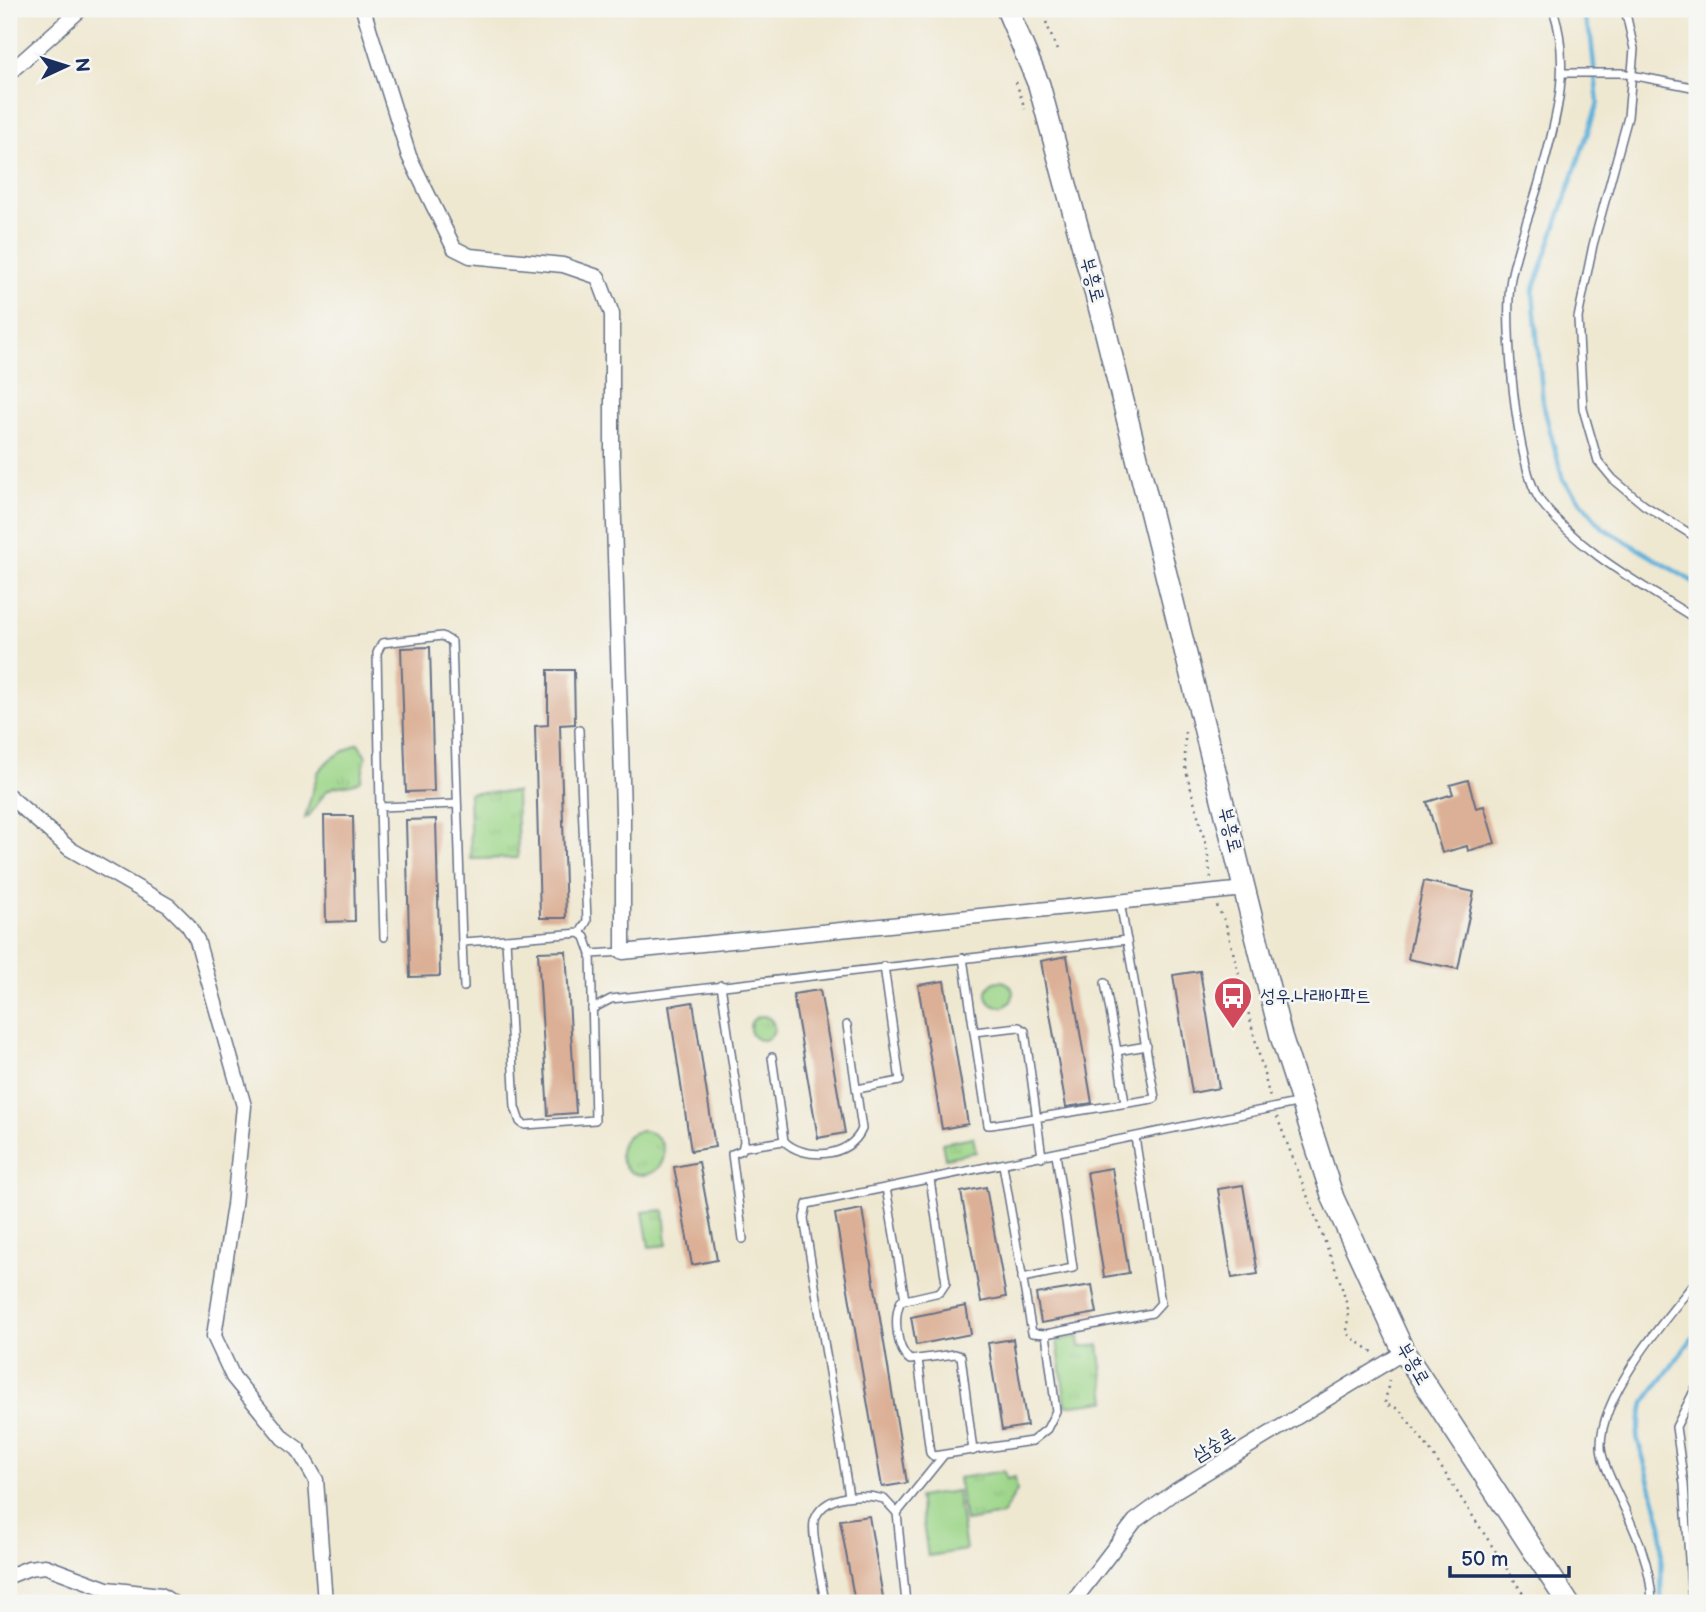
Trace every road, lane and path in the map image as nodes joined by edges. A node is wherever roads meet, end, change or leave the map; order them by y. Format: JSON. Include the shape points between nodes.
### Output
{"nodes":[{"id":1,"x":81,"y":9,"type":"edge"},
{"id":2,"x":363,"y":9,"type":"edge"},
{"id":3,"x":1007,"y":9,"type":"edge"},
{"id":4,"x":1041,"y":9,"type":"edge"},
{"id":5,"x":1553,"y":9,"type":"edge"},
{"id":6,"x":1625,"y":9,"type":"edge"},
{"id":7,"x":1058,"y":53,"type":"dead end"},
{"id":8,"x":9,"y":73,"type":"edge"},
{"id":9,"x":1562,"y":73,"type":"junction"},
{"id":10,"x":1632,"y":76,"type":"junction"},
{"id":11,"x":1697,"y":88,"type":"edge"},
{"id":12,"x":1697,"y":538,"type":"edge"},
{"id":13,"x":1697,"y":620,"type":"edge"},
{"id":14,"x":579,"y":730,"type":"dead end"},
{"id":15,"x":9,"y":796,"type":"edge"},
{"id":16,"x":457,"y":804,"type":"junction"},
{"id":17,"x":380,"y":807,"type":"junction"},
{"id":18,"x":1245,"y":889,"type":"junction"},
{"id":19,"x":1120,"y":902,"type":"junction"},
{"id":20,"x":580,"y":933,"type":"junction"},
{"id":21,"x":384,"y":937,"type":"dead end"},
{"id":22,"x":506,"y":939,"type":"junction"},
{"id":23,"x":1127,"y":940,"type":"junction"},
{"id":24,"x":462,"y":942,"type":"junction"},
{"id":25,"x":624,"y":952,"type":"junction"},
{"id":26,"x":591,"y":954,"type":"junction"},
{"id":27,"x":963,"y":958,"type":"junction"},
{"id":28,"x":884,"y":966,"type":"junction"},
{"id":29,"x":1105,"y":983,"type":"dead end"},
{"id":30,"x":721,"y":985,"type":"junction"},
{"id":31,"x":464,"y":987,"type":"dead end"},
{"id":32,"x":592,"y":1009,"type":"junction"},
{"id":33,"x":847,"y":1025,"type":"dead end"},
{"id":34,"x":974,"y":1032,"type":"junction"},
{"id":35,"x":1147,"y":1046,"type":"junction"},
{"id":36,"x":1117,"y":1051,"type":"junction"},
{"id":37,"x":772,"y":1057,"type":"dead end"},
{"id":38,"x":857,"y":1089,"type":"junction"},
{"id":39,"x":1302,"y":1102,"type":"junction"},
{"id":40,"x":1125,"y":1103,"type":"junction"},
{"id":41,"x":1036,"y":1117,"type":"junction"},
{"id":42,"x":1135,"y":1137,"type":"junction"},
{"id":43,"x":784,"y":1141,"type":"junction"},
{"id":44,"x":744,"y":1147,"type":"junction"},
{"id":45,"x":1056,"y":1154,"type":"junction"},
{"id":46,"x":1041,"y":1157,"type":"junction"},
{"id":47,"x":1003,"y":1165,"type":"junction"},
{"id":48,"x":930,"y":1180,"type":"junction"},
{"id":49,"x":886,"y":1188,"type":"junction"},
{"id":50,"x":743,"y":1239,"type":"dead end"},
{"id":51,"x":1022,"y":1278,"type":"junction"},
{"id":52,"x":1697,"y":1280,"type":"edge"},
{"id":53,"x":905,"y":1299,"type":"junction"},
{"id":54,"x":1046,"y":1334,"type":"junction"},
{"id":55,"x":1404,"y":1352,"type":"junction"},
{"id":56,"x":918,"y":1359,"type":"junction"},
{"id":57,"x":1697,"y":1385,"type":"edge"},
{"id":58,"x":973,"y":1451,"type":"junction"},
{"id":59,"x":943,"y":1456,"type":"junction"},
{"id":60,"x":849,"y":1496,"type":"junction"},
{"id":61,"x":897,"y":1513,"type":"junction"},
{"id":62,"x":9,"y":1576,"type":"edge"},
{"id":63,"x":173,"y":1603,"type":"edge"},
{"id":64,"x":325,"y":1603,"type":"edge"},
{"id":65,"x":825,"y":1603,"type":"edge"},
{"id":66,"x":906,"y":1603,"type":"edge"},
{"id":67,"x":1072,"y":1603,"type":"edge"},
{"id":68,"x":1568,"y":1603,"type":"edge"},
{"id":69,"x":1652,"y":1603,"type":"edge"},
{"id":70,"x":1692,"y":1603,"type":"edge"}],
"edges":[{"from":1,"to":8,"type":"street"},
{"from":2,"to":25,"type":"street","via":[[409,156],[454,248],[470,256],[580,269],[598,277],[612,314]]},
{"from":3,"to":18,"type":"main road","name":"부흥로","via":[[1039,85],[1103,321]]},
{"from":4,"to":7,"type":"path"},
{"from":5,"to":9,"type":"lane"},
{"from":6,"to":10,"type":"lane","via":[[1634,49]]},
{"from":9,"to":10,"type":"lane"},
{"from":9,"to":13,"type":"lane","via":[[1553,131],[1511,279],[1509,319],[1521,453],[1539,500],[1586,548]]},
{"from":10,"to":11,"type":"lane"},
{"from":10,"to":12,"type":"lane","via":[[1628,117],[1578,318],[1583,409],[1598,461],[1613,479]]},
{"from":14,"to":20,"type":"lane","via":[[587,921]]},
{"from":15,"to":64,"type":"street","via":[[70,849],[169,906],[197,940],[244,1106],[214,1336],[233,1377],[283,1438],[299,1450],[316,1480]]},
{"from":16,"to":17,"type":"lane"},
{"from":16,"to":17,"type":"lane","via":[[453,646],[442,636],[387,641],[378,648]]},
{"from":16,"to":24,"type":"lane"},
{"from":17,"to":21,"type":"lane"},
{"from":18,"to":19,"type":"street"},
{"from":18,"to":39,"type":"main road","name":"부흥로"},
{"from":19,"to":23,"type":"lane"},
{"from":19,"to":25,"type":"street"},
{"from":20,"to":22,"type":"lane"},
{"from":20,"to":26,"type":"lane"},
{"from":22,"to":24,"type":"lane"},
{"from":22,"to":32,"type":"lane","via":[[515,1107],[520,1122],[596,1120]]},
{"from":23,"to":27,"type":"lane"},
{"from":23,"to":35,"type":"lane"},
{"from":24,"to":31,"type":"lane"},
{"from":25,"to":26,"type":"lane"},
{"from":26,"to":32,"type":"lane"},
{"from":27,"to":28,"type":"lane"},
{"from":27,"to":34,"type":"lane"},
{"from":28,"to":30,"type":"lane"},
{"from":28,"to":38,"type":"lane","via":[[900,1082]]},
{"from":29,"to":36,"type":"lane"},
{"from":30,"to":32,"type":"lane","via":[[611,999]]},
{"from":30,"to":44,"type":"lane"},
{"from":33,"to":38,"type":"lane"},
{"from":34,"to":41,"type":"lane","via":[[1019,1027],[1026,1031]]},
{"from":34,"to":41,"type":"lane","via":[[986,1123]]},
{"from":35,"to":36,"type":"lane"},
{"from":35,"to":40,"type":"lane","via":[[1156,1096]]},
{"from":36,"to":40,"type":"lane"},
{"from":37,"to":43,"type":"lane"},
{"from":38,"to":43,"type":"lane","via":[[862,1129],[850,1145],[806,1154],[792,1150]]},
{"from":39,"to":42,"type":"lane"},
{"from":39,"to":55,"type":"main road","name":"부흥로","via":[[1333,1199]]},
{"from":40,"to":41,"type":"lane"},
{"from":41,"to":46,"type":"lane"},
{"from":42,"to":45,"type":"lane"},
{"from":42,"to":54,"type":"lane","via":[[1159,1307],[1152,1313]]},
{"from":43,"to":44,"type":"lane"},
{"from":44,"to":50,"type":"lane","via":[[732,1154]]},
{"from":45,"to":46,"type":"lane"},
{"from":45,"to":51,"type":"lane","via":[[1073,1268]]},
{"from":46,"to":47,"type":"lane"},
{"from":47,"to":48,"type":"lane"},
{"from":47,"to":51,"type":"lane"},
{"from":48,"to":49,"type":"lane"},
{"from":48,"to":53,"type":"lane","via":[[946,1283],[940,1292]]},
{"from":49,"to":53,"type":"lane"},
{"from":49,"to":60,"type":"lane","via":[[807,1204],[803,1210]]},
{"from":51,"to":54,"type":"lane","via":[[1029,1327],[1032,1333]]},
{"from":52,"to":69,"type":"lane","via":[[1645,1342],[1606,1418],[1601,1445],[1644,1552]]},
{"from":53,"to":56,"type":"lane","via":[[897,1311],[898,1335],[904,1355]]},
{"from":54,"to":58,"type":"lane","via":[[1056,1411],[1052,1422],[1031,1441]]},
{"from":55,"to":67,"type":"street","name":"삼숭로","via":[[1177,1490],[1135,1521]]},
{"from":55,"to":68,"type":"main road","name":"부흥로"},
{"from":56,"to":58,"type":"lane","via":[[961,1356]]},
{"from":56,"to":59,"type":"lane","via":[[930,1453]]},
{"from":57,"to":70,"type":"lane","via":[[1676,1427]]},
{"from":58,"to":59,"type":"lane"},
{"from":59,"to":61,"type":"lane"},
{"from":60,"to":61,"type":"lane","via":[[884,1499]]},
{"from":60,"to":65,"type":"lane","via":[[830,1502],[814,1524]]},
{"from":61,"to":66,"type":"lane"},
{"from":62,"to":63,"type":"street","via":[[46,1566],[107,1589],[161,1595]]}]}
